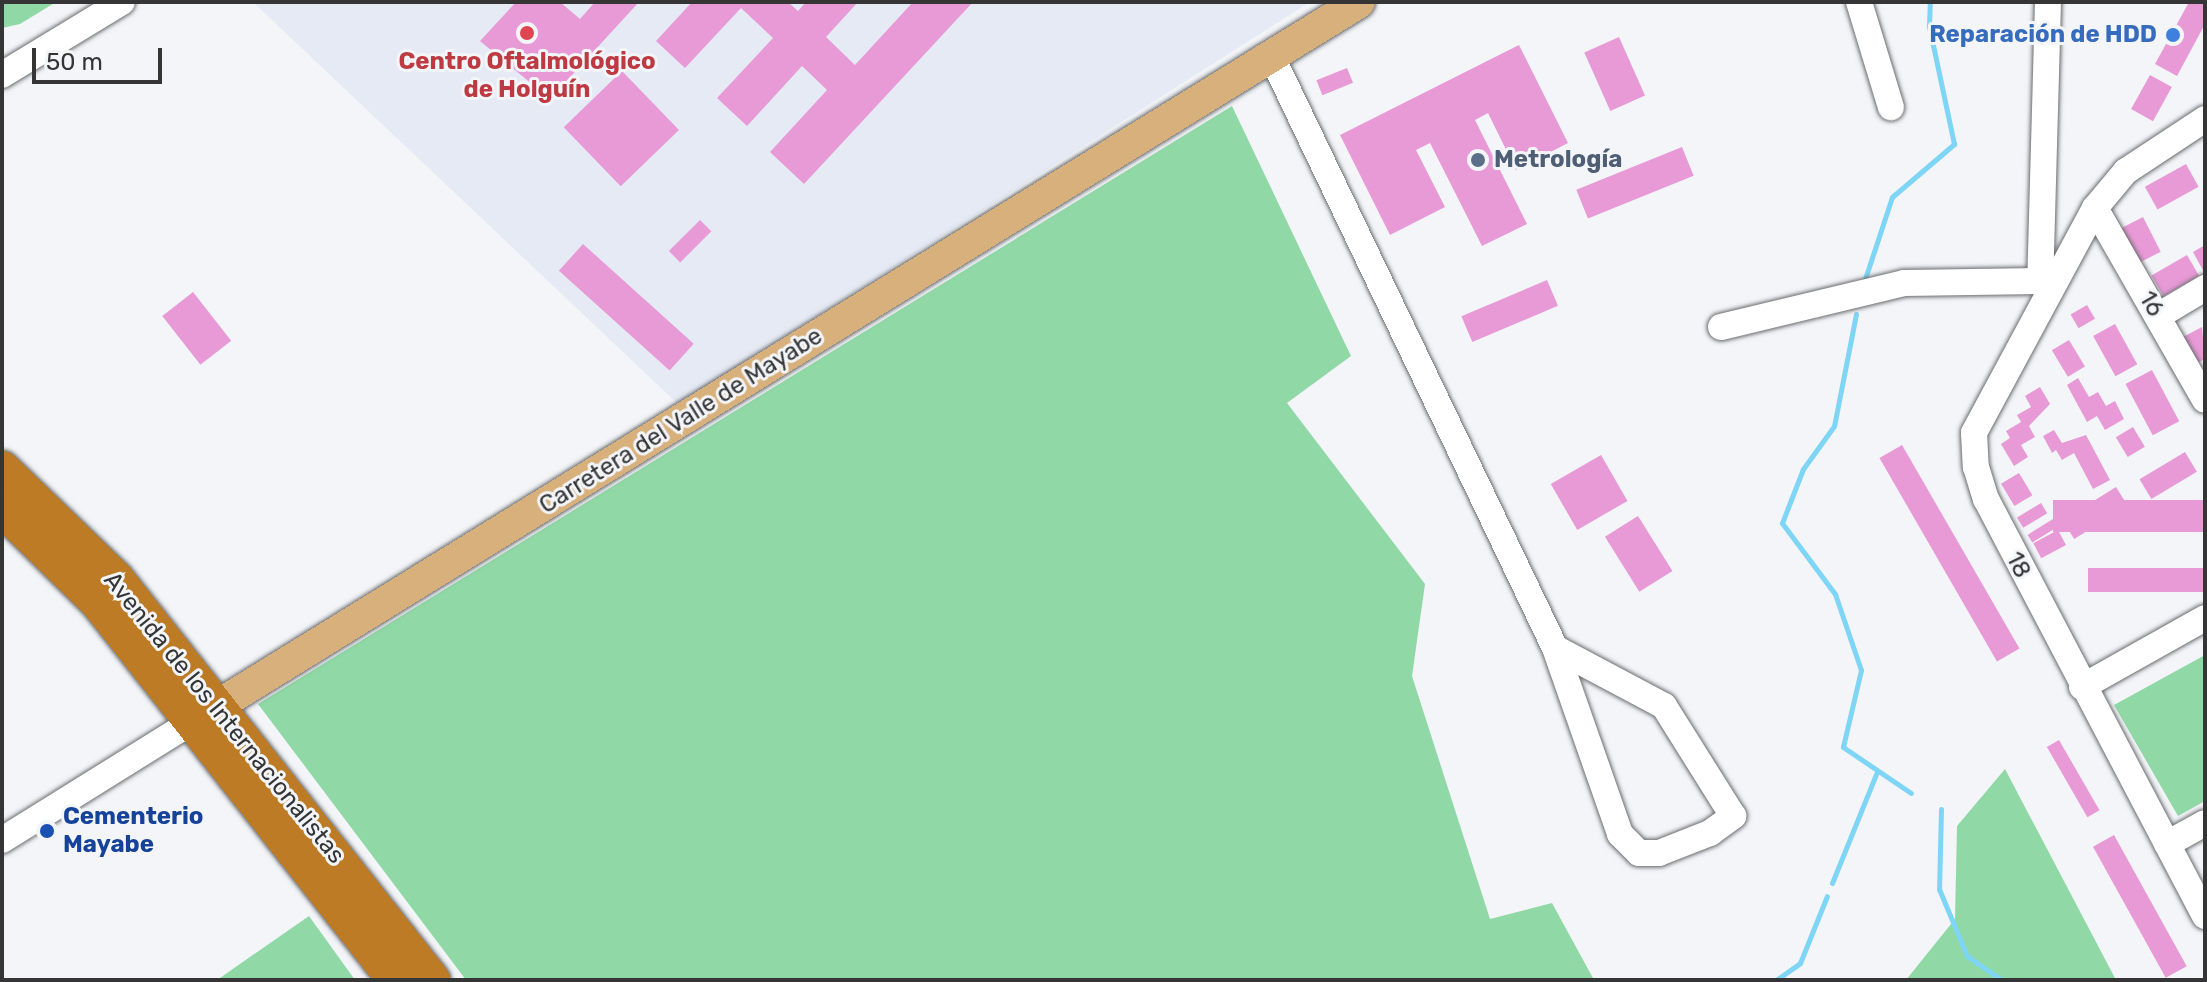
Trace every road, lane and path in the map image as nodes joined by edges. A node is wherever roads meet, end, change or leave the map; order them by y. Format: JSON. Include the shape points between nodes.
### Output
{"nodes":[{"id":1,"x":122,"y":2,"type":"edge"},
{"id":2,"x":1359,"y":2,"type":"edge"},
{"id":3,"x":1859,"y":2,"type":"edge"},
{"id":4,"x":2048,"y":2,"type":"edge"},
{"id":5,"x":1272,"y":57,"type":"junction"},
{"id":6,"x":2,"y":75,"type":"edge"},
{"id":7,"x":1891,"y":107,"type":"dead end"},
{"id":8,"x":2205,"y":119,"type":"edge"},
{"id":9,"x":2095,"y":208,"type":"junction"},
{"id":10,"x":2045,"y":286,"type":"junction"},
{"id":11,"x":2205,"y":288,"type":"edge"},
{"id":12,"x":2158,"y":316,"type":"junction"},
{"id":13,"x":1721,"y":327,"type":"dead end"},
{"id":14,"x":2205,"y":400,"type":"edge"},
{"id":15,"x":2,"y":469,"type":"edge"},
{"id":16,"x":2,"y":508,"type":"edge"},
{"id":17,"x":2205,"y":618,"type":"edge"},
{"id":18,"x":1555,"y":648,"type":"junction"},
{"id":19,"x":2082,"y":687,"type":"junction"},
{"id":20,"x":205,"y":713,"type":"junction"},
{"id":21,"x":2205,"y":823,"type":"edge"},
{"id":22,"x":2,"y":840,"type":"edge"},
{"id":23,"x":2167,"y":844,"type":"junction"},
{"id":24,"x":2205,"y":916,"type":"edge"},
{"id":25,"x":396,"y":980,"type":"edge"},
{"id":26,"x":432,"y":980,"type":"edge"}],
"edges":[{"from":1,"to":6,"type":"street"},
{"from":2,"to":5,"type":"main road","name":"Carretera del Valle de Mayabe"},
{"from":3,"to":7,"type":"street"},
{"from":4,"to":10,"type":"street"},
{"from":5,"to":18,"type":"street"},
{"from":5,"to":20,"type":"main road","name":"Carretera del Valle de Mayabe"},
{"from":8,"to":9,"type":"street","name":"18","via":[[2126,171]]},
{"from":9,"to":10,"type":"street","name":"18"},
{"from":9,"to":12,"type":"street","name":"16"},
{"from":10,"to":13,"type":"street","via":[[1904,283]]},
{"from":10,"to":19,"type":"street","name":"18","via":[[1974,433],[1976,467],[1986,499]]},
{"from":11,"to":12,"type":"street"},
{"from":12,"to":14,"type":"street","name":"16"},
{"from":15,"to":20,"type":"highway","name":"Avenida de los Internacionalistas","via":[[116,579]]},
{"from":16,"to":20,"type":"highway","name":"Avenida de los Internacionalistas"},
{"from":17,"to":19,"type":"street"},
{"from":18,"to":18,"type":"street","via":[[1629,847],[1659,853],[1710,833],[1733,816],[1664,706]]},
{"from":19,"to":23,"type":"street","name":"18"},
{"from":20,"to":22,"type":"street","name":"Carretera del Valle de Mayabe"},
{"from":20,"to":25,"type":"highway","name":"Avenida de los Internacionalistas"},
{"from":20,"to":26,"type":"highway","name":"Avenida de los Internacionalistas"},
{"from":21,"to":23,"type":"street"},
{"from":23,"to":24,"type":"street","name":"18"}]}
